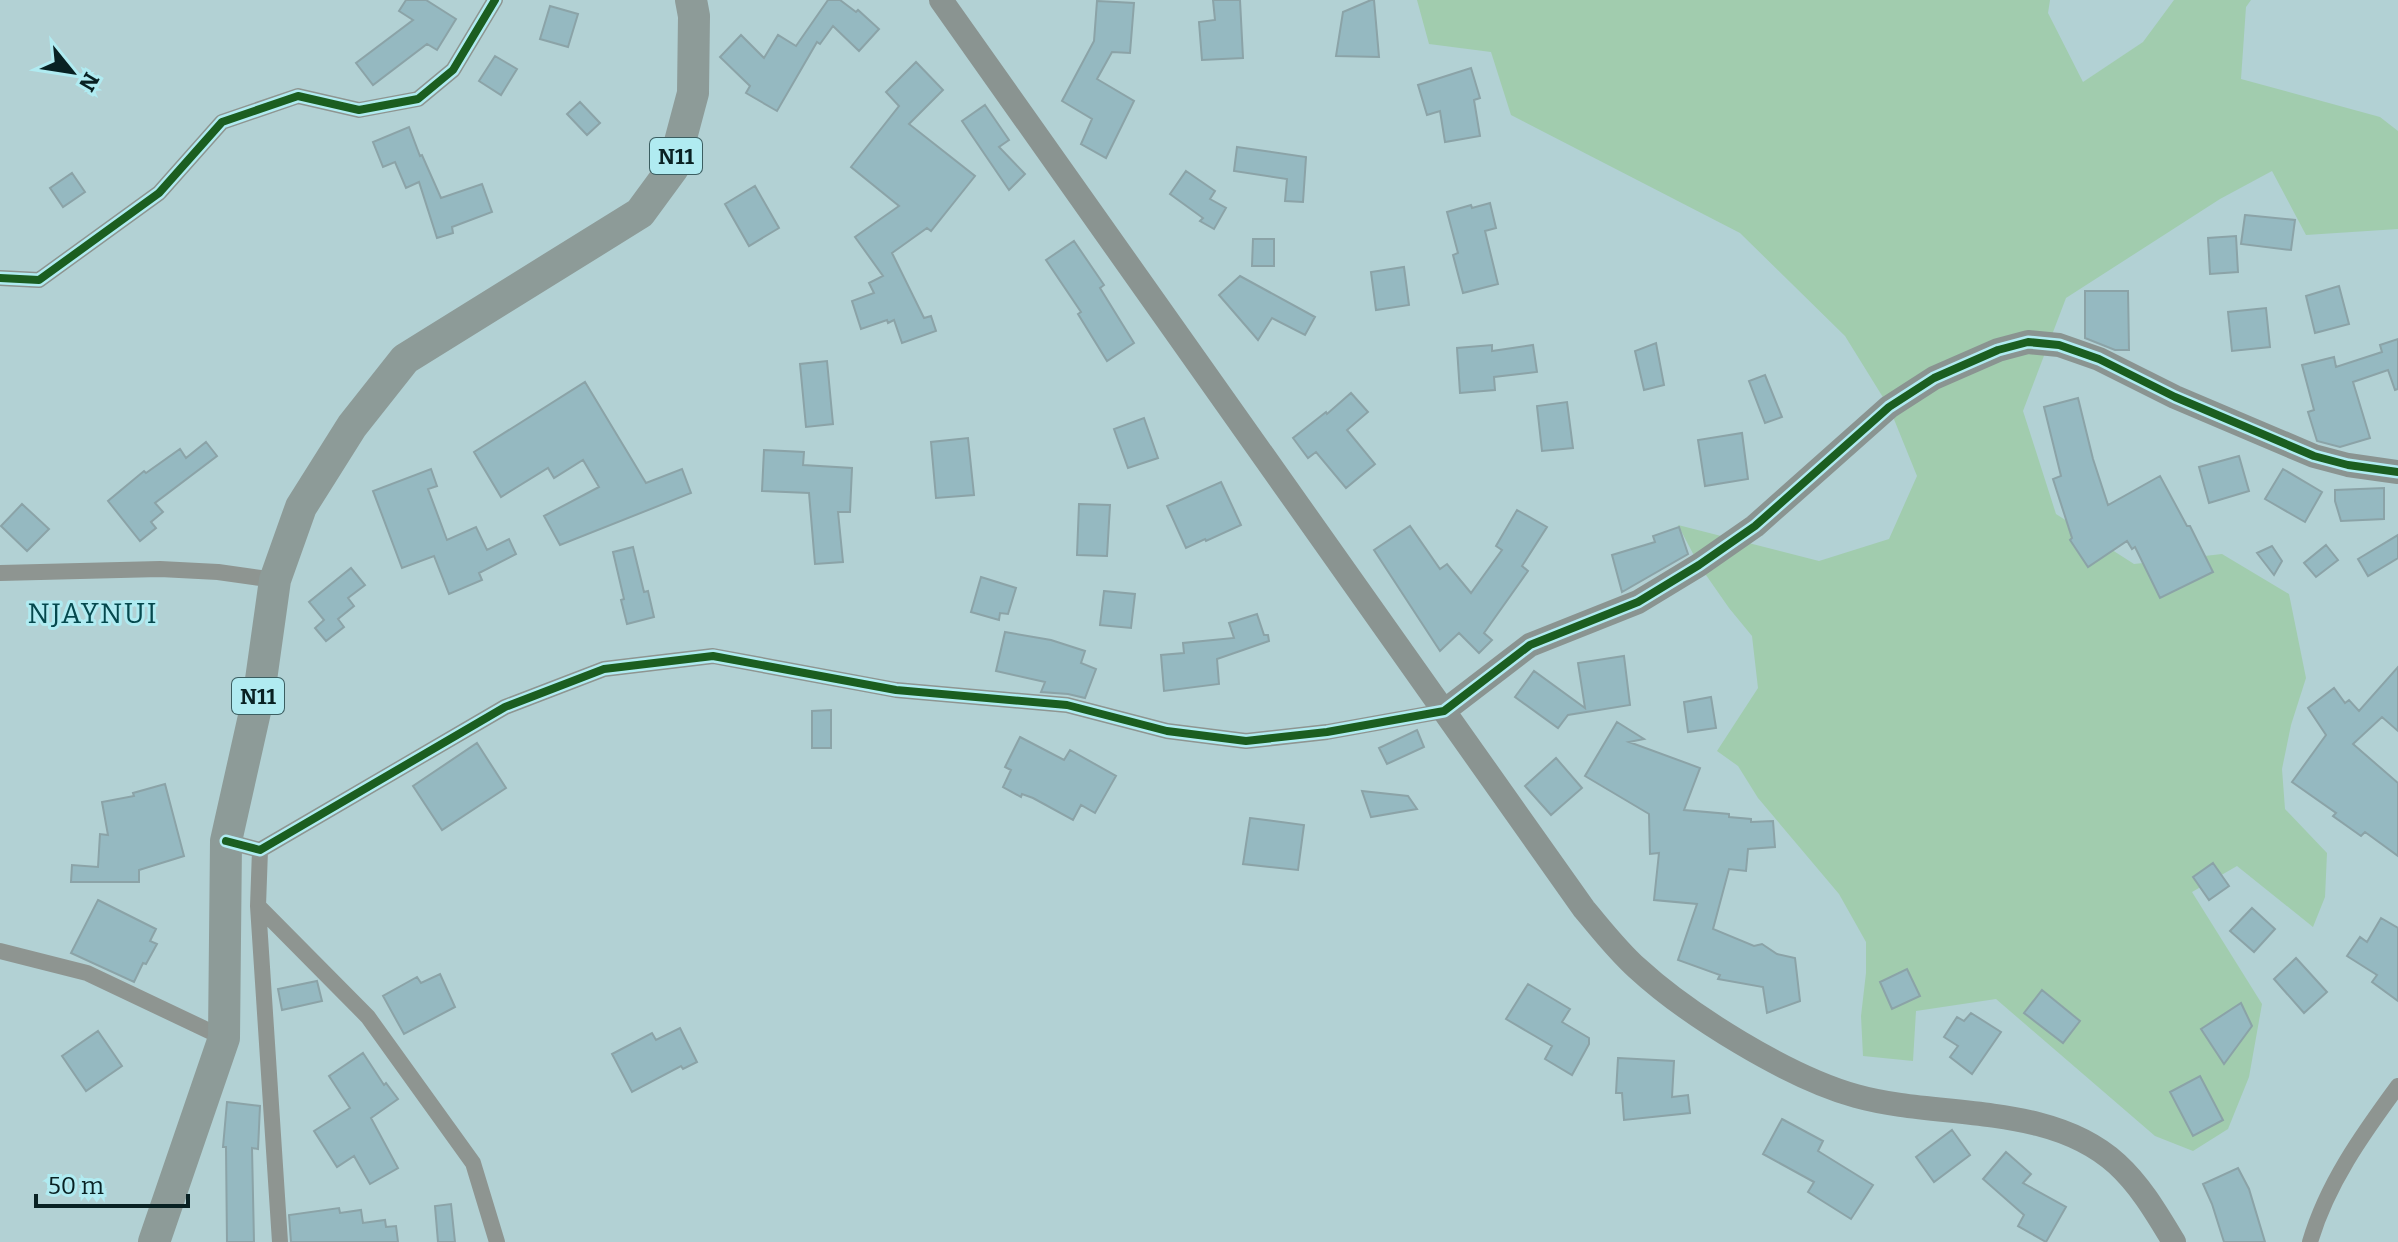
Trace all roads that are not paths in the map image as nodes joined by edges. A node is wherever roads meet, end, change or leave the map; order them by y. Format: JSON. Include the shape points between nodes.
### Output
{"nodes":[{"id":1,"x":495,"y":0,"type":"edge"},
{"id":2,"x":691,"y":0,"type":"edge"},
{"id":3,"x":941,"y":0,"type":"edge"},
{"id":4,"x":0,"y":278,"type":"edge"},
{"id":5,"x":2398,"y":472,"type":"edge"},
{"id":6,"x":0,"y":573,"type":"edge"},
{"id":7,"x":275,"y":580,"type":"junction"},
{"id":8,"x":1444,"y":711,"type":"junction"},
{"id":9,"x":226,"y":841,"type":"junction"},
{"id":10,"x":260,"y":850,"type":"junction"},
{"id":11,"x":258,"y":906,"type":"junction"},
{"id":12,"x":0,"y":951,"type":"edge"},
{"id":13,"x":224,"y":1038,"type":"junction"},
{"id":14,"x":2398,"y":1086,"type":"edge"},
{"id":15,"x":154,"y":1242,"type":"edge"},
{"id":16,"x":280,"y":1242,"type":"edge"},
{"id":17,"x":497,"y":1242,"type":"edge"},
{"id":18,"x":2174,"y":1242,"type":"edge"},
{"id":19,"x":2310,"y":1242,"type":"edge"}],
"edges":[{"from":1,"to":4,"type":"street","via":[[453,70],[418,99],[359,110],[298,96],[222,122],[159,193],[39,280]]},
{"from":2,"to":7,"type":"highway","number":"N11","via":[[693,93],[673,168],[640,213],[405,359],[352,426],[301,507]]},
{"from":3,"to":8,"type":"main road"},
{"from":5,"to":8,"type":"main road","via":[[2314,456],[2099,359],[2059,345],[2028,342],[1934,378],[1889,407],[1755,526],[1699,565],[1638,602],[1530,645]]},
{"from":6,"to":7,"type":"street","via":[[160,569]]},
{"from":7,"to":9,"type":"highway","number":"N11","via":[[259,694]]},
{"from":8,"to":10,"type":"street","via":[[1246,741],[1167,731],[1067,705],[896,690],[713,656],[604,669],[505,707]]},
{"from":8,"to":18,"type":"main road","via":[[1592,919],[1638,969],[1691,1010],[1800,1075],[1856,1096],[2022,1120],[2091,1145],[2145,1195]]},
{"from":9,"to":10,"type":"street"},
{"from":9,"to":13,"type":"highway","number":"N11"},
{"from":10,"to":11,"type":"street"},
{"from":11,"to":16,"type":"street"},
{"from":11,"to":17,"type":"street","via":[[368,1017],[473,1163]]},
{"from":12,"to":13,"type":"street","via":[[87,973]]},
{"from":13,"to":15,"type":"highway","number":"N11"},
{"from":14,"to":19,"type":"street","via":[[2357,1141],[2319,1212]]}]}
